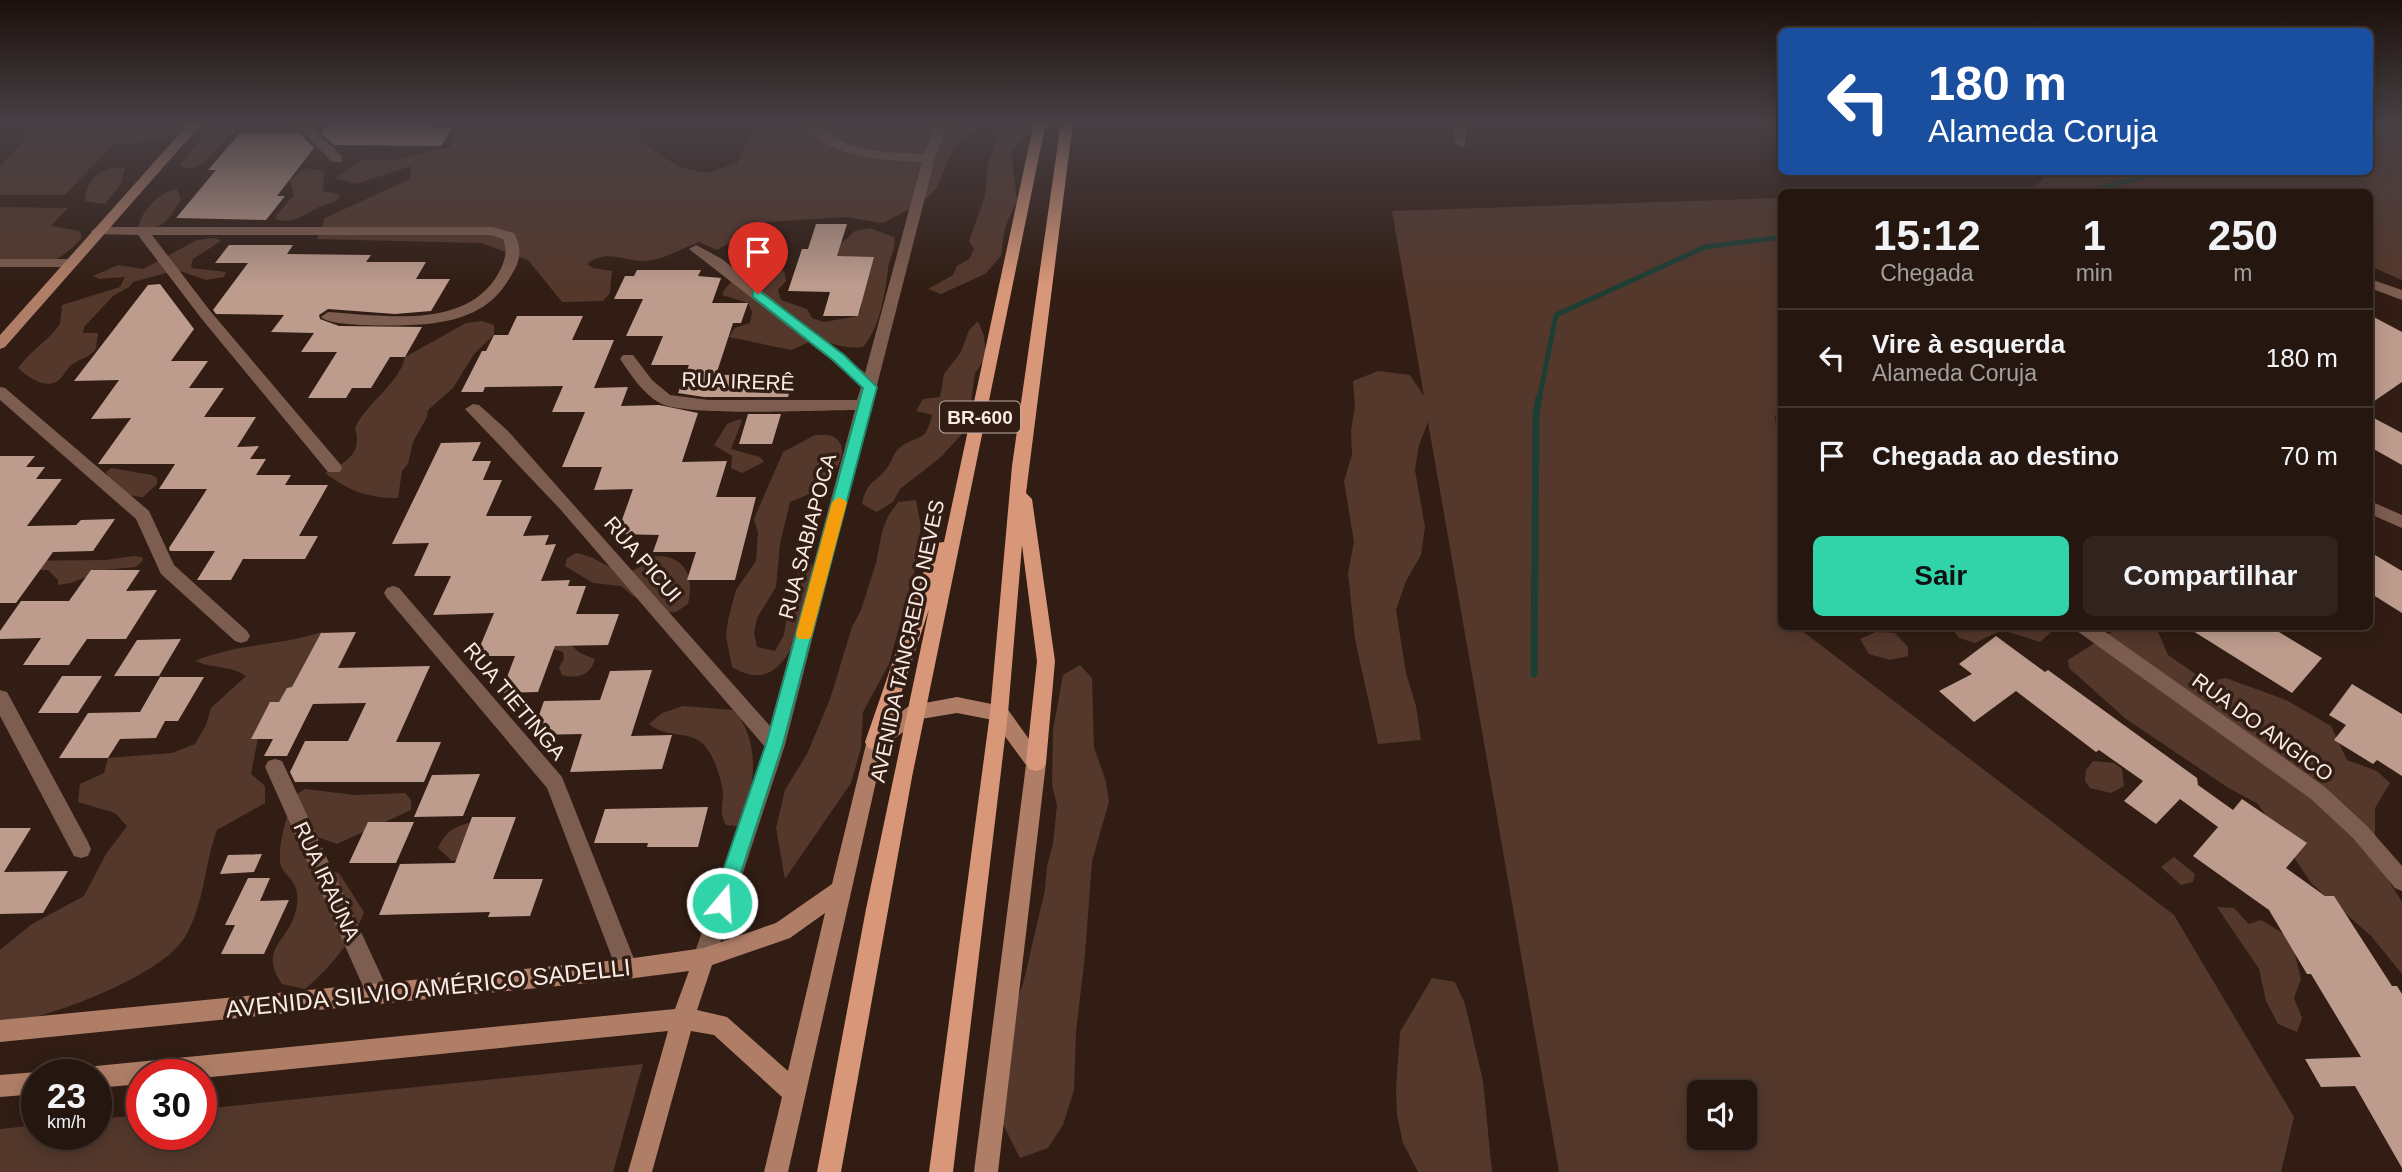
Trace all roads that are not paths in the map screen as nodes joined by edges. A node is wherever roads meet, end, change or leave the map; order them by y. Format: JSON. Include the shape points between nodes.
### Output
{"nodes":[{"id":1,"x":147,"y":177,"type":"edge"},
{"id":2,"x":924,"y":177,"type":"edge"},
{"id":3,"x":1029,"y":177,"type":"edge"},
{"id":4,"x":1060,"y":177,"type":"edge"},
{"id":5,"x":98,"y":231,"type":"junction"},
{"id":6,"x":143,"y":232,"type":"junction"},
{"id":7,"x":696,"y":249,"type":"dead end"},
{"id":8,"x":0,"y":263,"type":"edge"},
{"id":9,"x":70,"y":263,"type":"junction"},
{"id":10,"x":2373,"y":284,"type":"edge"},
{"id":11,"x":2402,"y":295,"type":"edge"},
{"id":12,"x":328,"y":317,"type":"dead end"},
{"id":13,"x":0,"y":344,"type":"edge"},
{"id":14,"x":628,"y":359,"type":"dead end"},
{"id":15,"x":870,"y":387,"type":"junction"},
{"id":16,"x":0,"y":392,"type":"edge"},
{"id":17,"x":865,"y":405,"type":"junction"},
{"id":18,"x":473,"y":409,"type":"dead end"},
{"id":19,"x":1020,"y":466,"type":"junction"},
{"id":20,"x":334,"y":468,"type":"dead end"},
{"id":21,"x":968,"y":468,"type":"junction"},
{"id":22,"x":2373,"y":508,"type":"edge"},
{"id":23,"x":2402,"y":522,"type":"edge"},
{"id":24,"x":393,"y":593,"type":"dead end"},
{"id":25,"x":2089,"y":630,"type":"edge"},
{"id":26,"x":242,"y":636,"type":"dead end"},
{"id":27,"x":0,"y":698,"type":"edge"},
{"id":28,"x":916,"y":712,"type":"junction"},
{"id":29,"x":999,"y":713,"type":"junction"},
{"id":30,"x":875,"y":742,"type":"junction"},
{"id":31,"x":775,"y":744,"type":"junction"},
{"id":32,"x":1036,"y":762,"type":"junction"},
{"id":33,"x":275,"y":767,"type":"dead end"},
{"id":34,"x":82,"y":849,"type":"dead end"},
{"id":35,"x":2402,"y":881,"type":"edge"},
{"id":36,"x":839,"y":891,"type":"junction"},
{"id":37,"x":704,"y":958,"type":"junction"},
{"id":38,"x":627,"y":969,"type":"junction"},
{"id":39,"x":378,"y":994,"type":"junction"},
{"id":40,"x":683,"y":1018,"type":"junction"},
{"id":41,"x":0,"y":1031,"type":"edge"},
{"id":42,"x":112,"y":1075,"type":"edge"},
{"id":43,"x":21,"y":1084,"type":"edge"},
{"id":44,"x":0,"y":1086,"type":"edge"},
{"id":45,"x":796,"y":1094,"type":"junction"},
{"id":46,"x":640,"y":1172,"type":"edge"},
{"id":47,"x":776,"y":1172,"type":"edge"},
{"id":48,"x":829,"y":1172,"type":"edge"},
{"id":49,"x":941,"y":1172,"type":"edge"},
{"id":50,"x":986,"y":1172,"type":"edge"}],
"edges":[{"from":1,"to":5,"type":"main road"},
{"from":2,"to":15,"type":"street","name":"RUA SABIAPOCA"},
{"from":3,"to":21,"type":"main road","name":"AVENIDA TANCREDO NEVES","number":"BR-600"},
{"from":4,"to":19,"type":"main road","number":"BR-600"},
{"from":5,"to":6,"type":"street"},
{"from":5,"to":9,"type":"main road"},
{"from":6,"to":12,"type":"street","via":[[466,230],[509,236],[514,245],[502,282],[478,305],[450,316],[414,320]]},
{"from":6,"to":20,"type":"street"},
{"from":7,"to":15,"type":"street"},
{"from":8,"to":9,"type":"street"},
{"from":9,"to":13,"type":"main road"},
{"from":10,"to":11,"type":"street"},
{"from":14,"to":17,"type":"street","name":"RUA IRERÊ","via":[[666,400],[708,405]]},
{"from":15,"to":17,"type":"street","name":"RUA SABIAPOCA"},
{"from":16,"to":26,"type":"street","via":[[143,515],[167,569]]},
{"from":17,"to":31,"type":"street","name":"RUA SABIAPOCA"},
{"from":18,"to":31,"type":"street","name":"RUA PICUI","via":[[566,505]]},
{"from":19,"to":29,"type":"main road","number":"BR-600"},
{"from":19,"to":32,"type":"main road","via":[[1046,661]]},
{"from":21,"to":28,"type":"main road","name":"AVENIDA TANCREDO NEVES","number":"BR-600"},
{"from":21,"to":30,"type":"main road"},
{"from":22,"to":23,"type":"street"},
{"from":24,"to":38,"type":"street","name":"RUA TIETINGA","via":[[555,783]]},
{"from":25,"to":35,"type":"street","name":"RUA DO ANGICO","via":[[2318,793]]},
{"from":27,"to":34,"type":"street"},
{"from":28,"to":29,"type":"main road","via":[[957,705]]},
{"from":28,"to":30,"type":"main road"},
{"from":28,"to":48,"type":"main road","name":"AVENIDA TANCREDO NEVES","number":"BR-600"},
{"from":29,"to":32,"type":"main road"},
{"from":29,"to":49,"type":"main road","number":"BR-600"},
{"from":30,"to":36,"type":"main road"},
{"from":31,"to":37,"type":"street","name":"RUA SABIAPOCA"},
{"from":32,"to":50,"type":"main road"},
{"from":33,"to":39,"type":"street","name":"RUA IRAÚNA"},
{"from":36,"to":37,"type":"main road","name":"AVENIDA SILVIO AMÉRICO SADELLI","via":[[782,931]]},
{"from":36,"to":45,"type":"main road"},
{"from":37,"to":38,"type":"main road","name":"AVENIDA SILVIO AMÉRICO SADELLI"},
{"from":37,"to":40,"type":"main road"},
{"from":38,"to":39,"type":"main road","name":"AVENIDA SILVIO AMÉRICO SADELLI"},
{"from":39,"to":41,"type":"main road","name":"AVENIDA SILVIO AMÉRICO SADELLI"},
{"from":40,"to":42,"type":"main road"},
{"from":40,"to":45,"type":"main road","via":[[719,1026]]},
{"from":40,"to":46,"type":"main road"},
{"from":43,"to":44,"type":"main road"},
{"from":45,"to":47,"type":"main road"}]}
